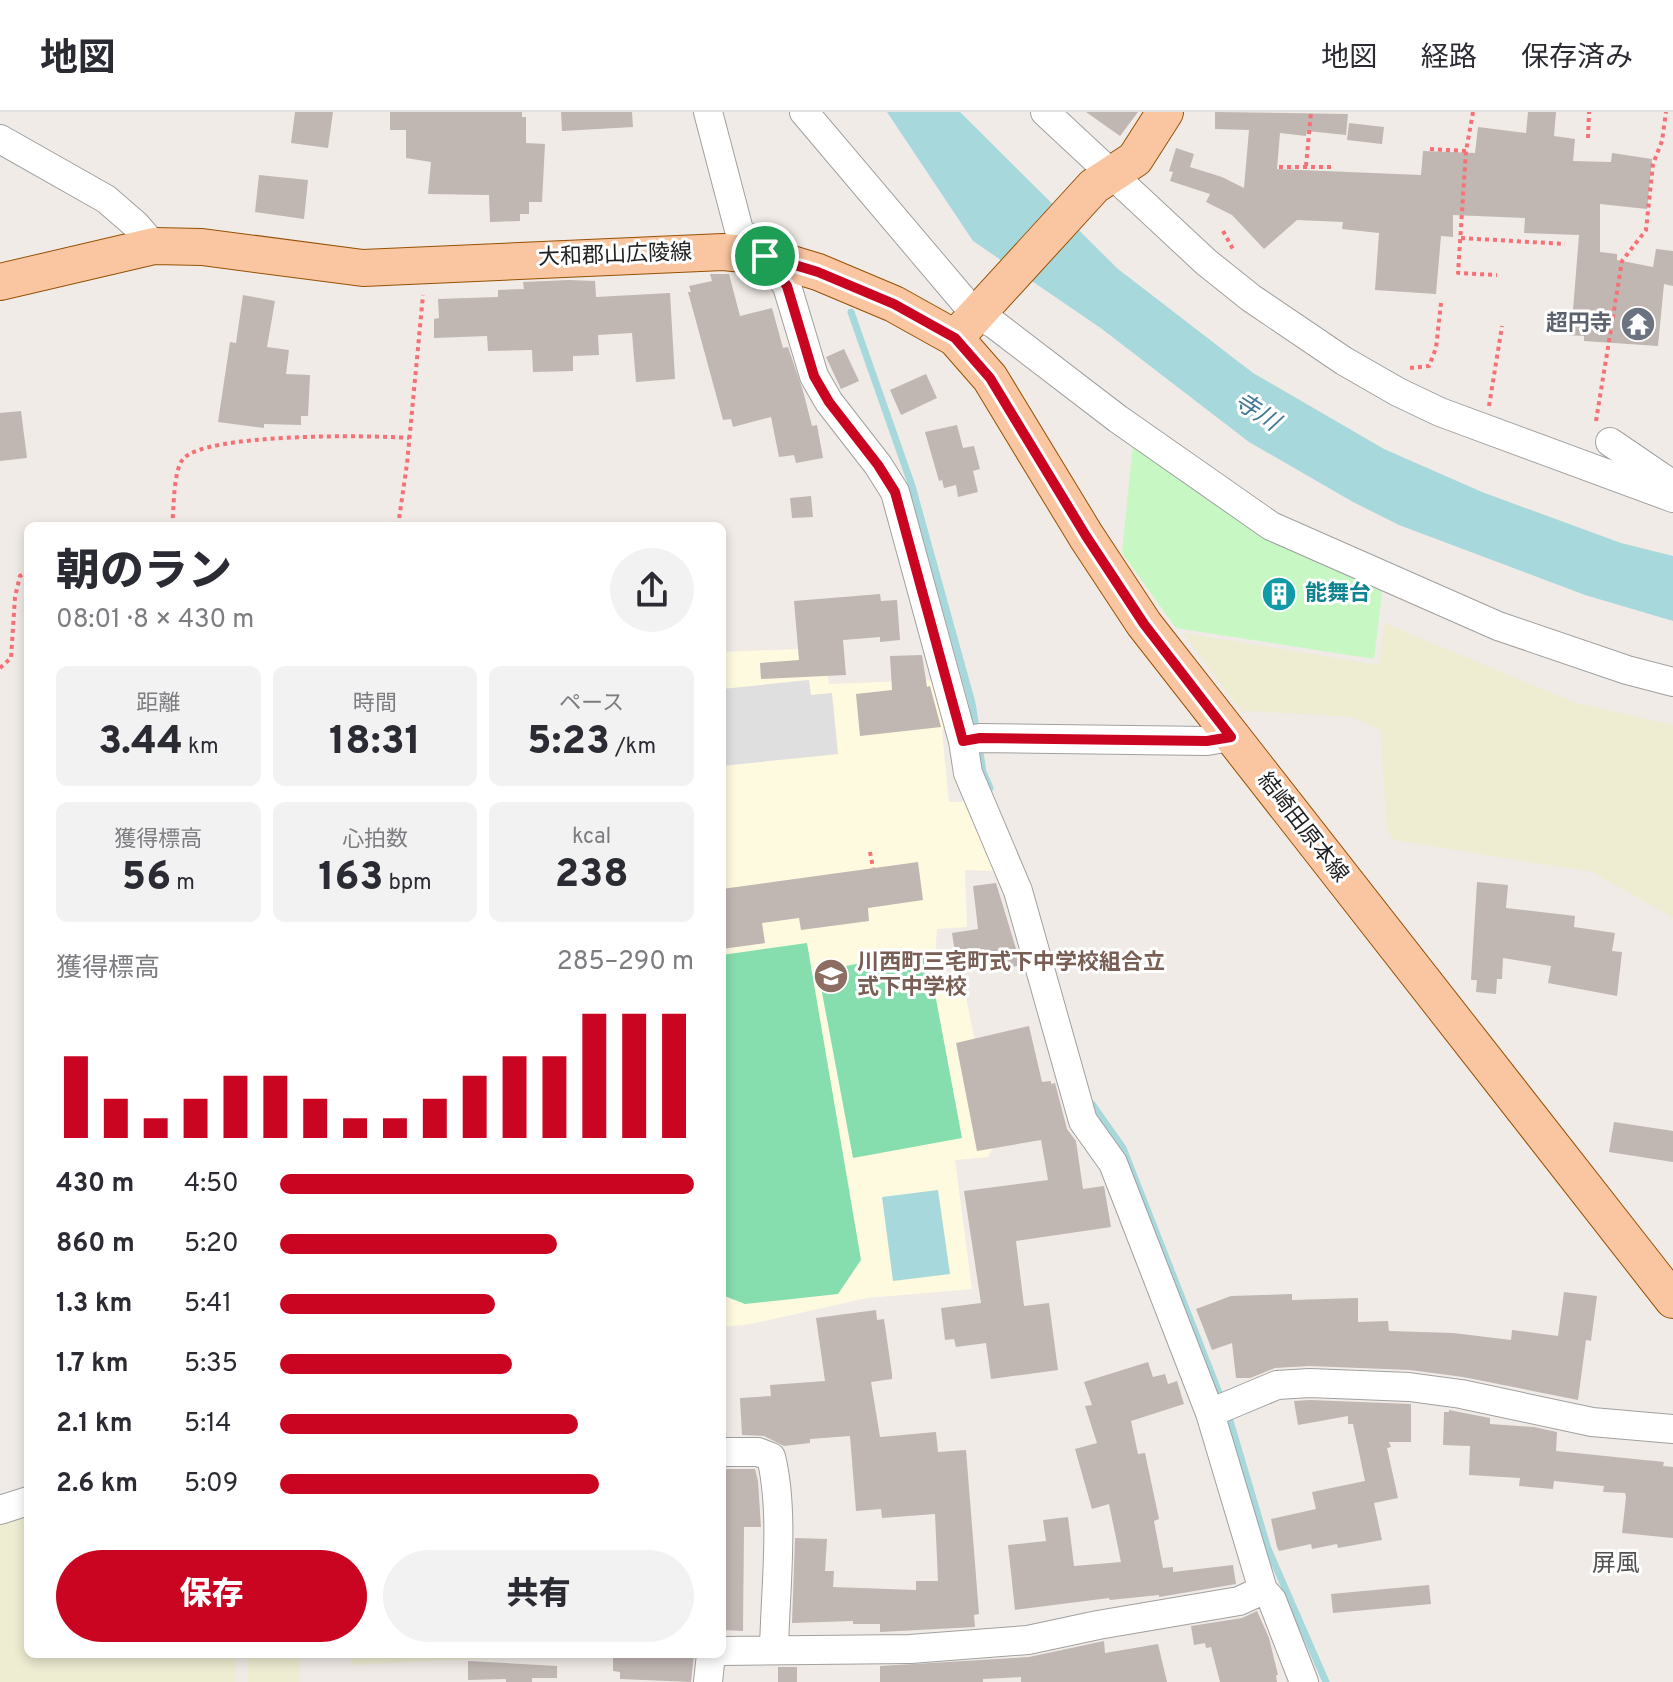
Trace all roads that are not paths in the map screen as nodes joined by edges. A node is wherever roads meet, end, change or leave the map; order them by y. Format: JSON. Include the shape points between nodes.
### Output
{"nodes":[{"id":1,"x":708,"y":112,"type":"edge"},
{"id":2,"x":804,"y":112,"type":"edge"},
{"id":3,"x":1045,"y":112,"type":"edge"},
{"id":4,"x":1165,"y":112,"type":"edge"},
{"id":5,"x":0,"y":139,"type":"edge"},
{"id":6,"x":1103,"y":180,"type":"junction"},
{"id":7,"x":154,"y":246,"type":"junction"},
{"id":8,"x":765,"y":256,"type":"junction"},
{"id":9,"x":0,"y":282,"type":"edge"},
{"id":10,"x":974,"y":317,"type":"junction"},
{"id":11,"x":1610,"y":442,"type":"road end"},
{"id":12,"x":1673,"y":485,"type":"edge"},
{"id":13,"x":1673,"y":498,"type":"edge"},
{"id":14,"x":1673,"y":682,"type":"edge"},
{"id":15,"x":1231,"y":737,"type":"junction"},
{"id":16,"x":963,"y":741,"type":"junction"},
{"id":17,"x":1673,"y":1300,"type":"edge"},
{"id":18,"x":1210,"y":1413,"type":"junction"},
{"id":19,"x":1673,"y":1429,"type":"edge"},
{"id":20,"x":726,"y":1452,"type":"edge"},
{"id":21,"x":24,"y":1502,"type":"edge"},
{"id":22,"x":0,"y":1510,"type":"edge"},
{"id":23,"x":1263,"y":1590,"type":"junction"},
{"id":24,"x":774,"y":1650,"type":"junction"},
{"id":25,"x":726,"y":1651,"type":"edge"},
{"id":26,"x":711,"y":1658,"type":"edge"},
{"id":27,"x":708,"y":1682,"type":"edge"},
{"id":28,"x":1304,"y":1682,"type":"edge"}],
"edges":[{"from":1,"to":8,"type":"street","via":[[739,230]]},
{"from":2,"to":10,"type":"street"},
{"from":3,"to":6,"type":"street"},
{"from":4,"to":6,"type":"main road","via":[[1135,159]]},
{"from":5,"to":7,"type":"street","via":[[106,199]]},
{"from":6,"to":10,"type":"main road"},
{"from":6,"to":13,"type":"street","via":[[1290,326],[1398,392]]},
{"from":7,"to":8,"type":"main road","name":"大和郡山広陵線","via":[[202,247],[363,268],[632,254]]},
{"from":7,"to":9,"type":"main road","name":"大和郡山広陵線"},
{"from":8,"to":10,"type":"main road","name":"大和郡山広陵線","via":[[894,304]]},
{"from":8,"to":16,"type":"street","via":[[787,286],[814,376],[895,492]]},
{"from":10,"to":14,"type":"street","via":[[994,324],[1271,526],[1498,626]]},
{"from":10,"to":15,"type":"main road","name":"結崎田原本線","via":[[990,378],[1086,536],[1144,624]]},
{"from":11,"to":12,"type":"street"},
{"from":15,"to":16,"type":"street"},
{"from":15,"to":17,"type":"main road","name":"結崎田原本線"},
{"from":16,"to":18,"type":"street","via":[[968,773],[1018,891],[1083,1121],[1113,1163]]},
{"from":18,"to":19,"type":"street","via":[[1277,1385],[1310,1383],[1409,1387],[1592,1422]]},
{"from":18,"to":23,"type":"street"},
{"from":20,"to":24,"type":"street","via":[[771,1457],[777,1528]]},
{"from":21,"to":22,"type":"street"},
{"from":23,"to":24,"type":"street","via":[[1239,1601],[1028,1640],[962,1647]]},
{"from":23,"to":28,"type":"street","via":[[1272,1600]]},
{"from":24,"to":25,"type":"street"},
{"from":26,"to":27,"type":"street"}]}
